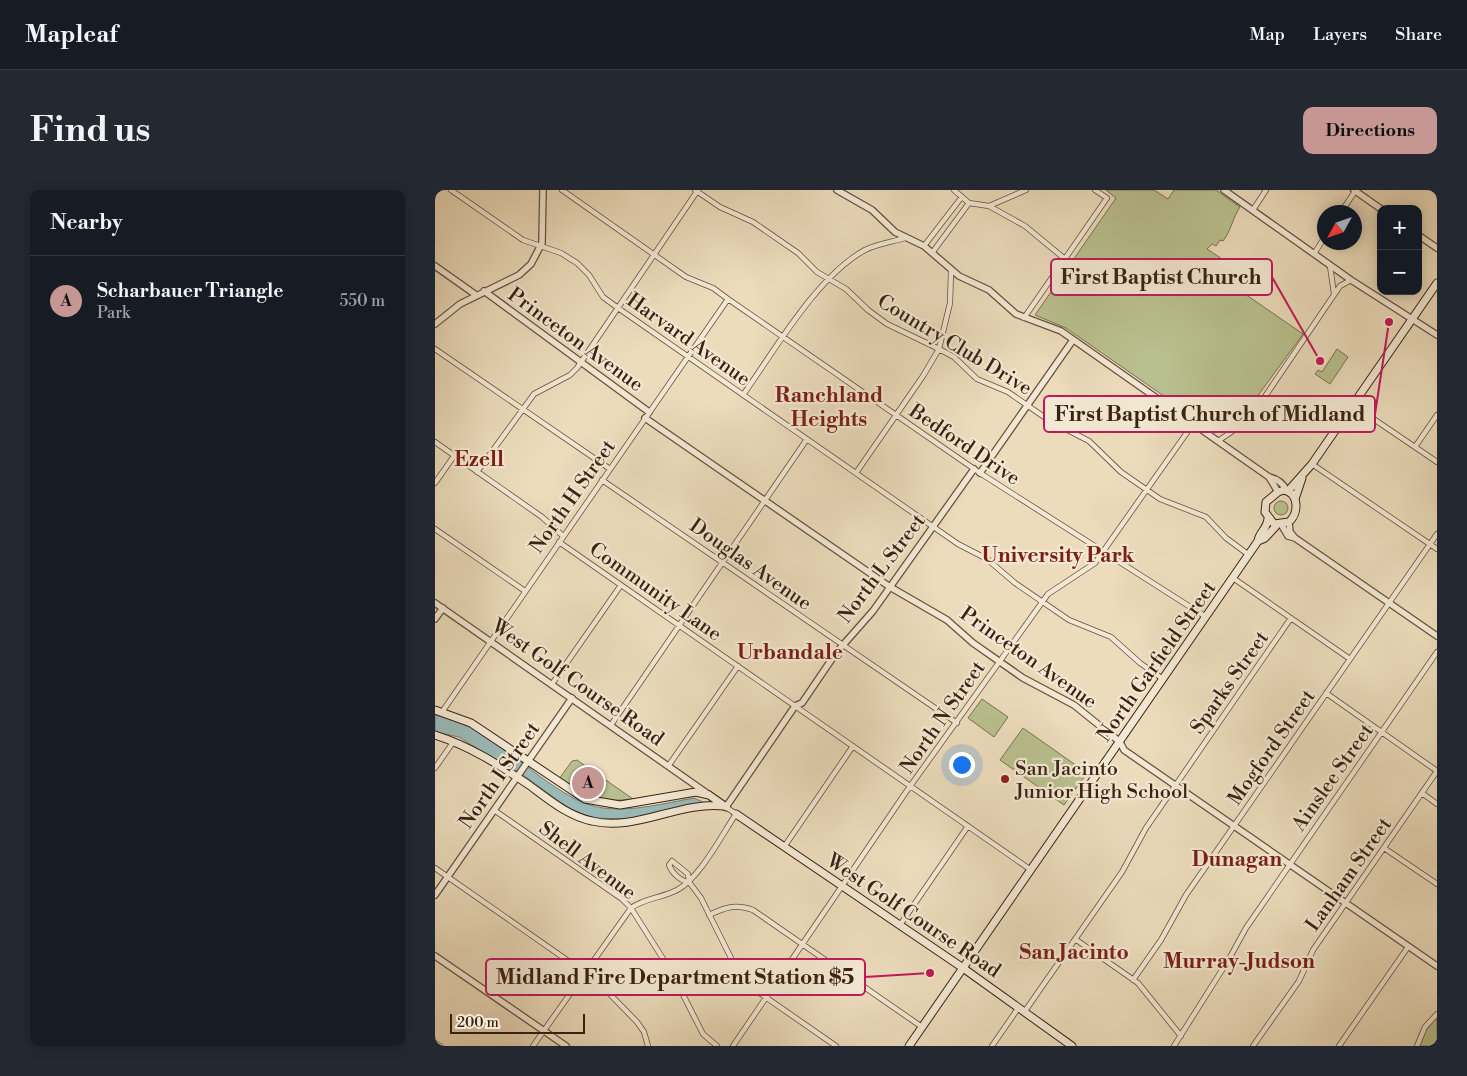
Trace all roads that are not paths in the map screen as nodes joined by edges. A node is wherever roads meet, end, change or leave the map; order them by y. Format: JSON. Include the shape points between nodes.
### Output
{"nodes":[{"id":1,"x":451,"y":190,"type":"edge"},
{"id":2,"x":543,"y":190,"type":"edge"},
{"id":3,"x":562,"y":190,"type":"edge"},
{"id":4,"x":697,"y":190,"type":"edge"},
{"id":5,"x":837,"y":190,"type":"edge"},
{"id":6,"x":954,"y":190,"type":"edge"},
{"id":7,"x":1027,"y":190,"type":"edge"},
{"id":8,"x":1095,"y":190,"type":"edge"},
{"id":9,"x":1224,"y":190,"type":"edge"},
{"id":10,"x":1266,"y":190,"type":"edge"},
{"id":11,"x":1355,"y":190,"type":"edge"},
{"id":12,"x":961,"y":198,"type":"junction"},
{"id":13,"x":969,"y":203,"type":"junction"},
{"id":14,"x":1345,"y":205,"type":"edge"},
{"id":15,"x":989,"y":206,"type":"junction"},
{"id":16,"x":1377,"y":206,"type":"edge"},
{"id":17,"x":1253,"y":210,"type":"junction"},
{"id":18,"x":943,"y":221,"type":"junction"},
{"id":19,"x":952,"y":227,"type":"junction"},
{"id":20,"x":905,"y":238,"type":"junction"},
{"id":21,"x":1422,"y":238,"type":"edge"},
{"id":22,"x":924,"y":246,"type":"junction"},
{"id":23,"x":541,"y":247,"type":"junction"},
{"id":24,"x":1437,"y":248,"type":"edge"},
{"id":25,"x":1317,"y":250,"type":"edge"},
{"id":26,"x":932,"y":253,"type":"junction"},
{"id":27,"x":654,"y":254,"type":"junction"},
{"id":28,"x":1314,"y":254,"type":"junction"},
{"id":29,"x":1065,"y":259,"type":"junction"},
{"id":30,"x":435,"y":266,"type":"edge"},
{"id":31,"x":1330,"y":266,"type":"junction"},
{"id":32,"x":951,"y":271,"type":"junction"},
{"id":33,"x":828,"y":279,"type":"junction"},
{"id":34,"x":1351,"y":280,"type":"junction"},
{"id":35,"x":1437,"y":283,"type":"edge"},
{"id":36,"x":484,"y":291,"type":"junction"},
{"id":37,"x":476,"y":295,"type":"junction"},
{"id":38,"x":1333,"y":296,"type":"junction"},
{"id":39,"x":728,"y":298,"type":"junction"},
{"id":40,"x":618,"y":308,"type":"junction"},
{"id":41,"x":1024,"y":318,"type":"junction"},
{"id":42,"x":1412,"y":318,"type":"junction"},
{"id":43,"x":435,"y":324,"type":"edge"},
{"id":44,"x":1437,"y":335,"type":"edge"},
{"id":45,"x":784,"y":338,"type":"junction"},
{"id":46,"x":1073,"y":340,"type":"junction"},
{"id":47,"x":435,"y":349,"type":"edge"},
{"id":48,"x":939,"y":349,"type":"junction"},
{"id":49,"x":688,"y":356,"type":"junction"},
{"id":50,"x":580,"y":363,"type":"junction"},
{"id":51,"x":743,"y":395,"type":"junction"},
{"id":52,"x":1353,"y":405,"type":"junction"},
{"id":53,"x":1027,"y":406,"type":"junction"},
{"id":54,"x":521,"y":408,"type":"junction"},
{"id":55,"x":647,"y":415,"type":"junction"},
{"id":56,"x":896,"y":415,"type":"junction"},
{"id":57,"x":1437,"y":416,"type":"edge"},
{"id":58,"x":1193,"y":424,"type":"junction"},
{"id":59,"x":807,"y":439,"type":"junction"},
{"id":60,"x":1218,"y":441,"type":"junction"},
{"id":61,"x":435,"y":442,"type":"edge"},
{"id":62,"x":1415,"y":447,"type":"junction"},
{"id":63,"x":454,"y":456,"type":"junction"},
{"id":64,"x":1437,"y":462,"type":"edge"},
{"id":65,"x":1312,"y":464,"type":"junction"},
{"id":66,"x":610,"y":469,"type":"junction"},
{"id":67,"x":974,"y":469,"type":"junction"},
{"id":68,"x":477,"y":472,"type":"junction"},
{"id":69,"x":856,"y":473,"type":"junction"},
{"id":70,"x":980,"y":473,"type":"junction"},
{"id":71,"x":1269,"y":477,"type":"junction"},
{"id":72,"x":1302,"y":478,"type":"junction"},
{"id":73,"x":602,"y":480,"type":"junction"},
{"id":74,"x":435,"y":483,"type":"edge"},
{"id":75,"x":1147,"y":490,"type":"junction"},
{"id":76,"x":1288,"y":491,"type":"junction"},
{"id":77,"x":1278,"y":492,"type":"junction"},
{"id":78,"x":1295,"y":499,"type":"junction"},
{"id":79,"x":765,"y":501,"type":"junction"},
{"id":80,"x":1268,"y":518,"type":"junction"},
{"id":81,"x":1282,"y":524,"type":"junction"},
{"id":82,"x":933,"y":526,"type":"junction"},
{"id":83,"x":435,"y":529,"type":"edge"},
{"id":84,"x":1437,"y":534,"type":"edge"},
{"id":85,"x":563,"y":536,"type":"junction"},
{"id":86,"x":1258,"y":541,"type":"junction"},
{"id":87,"x":559,"y":542,"type":"junction"},
{"id":88,"x":1429,"y":544,"type":"junction"},
{"id":89,"x":1437,"y":549,"type":"edge"},
{"id":90,"x":1104,"y":550,"type":"junction"},
{"id":91,"x":1249,"y":555,"type":"junction"},
{"id":92,"x":723,"y":563,"type":"junction"},
{"id":93,"x":1233,"y":578,"type":"junction"},
{"id":94,"x":621,"y":585,"type":"junction"},
{"id":95,"x":890,"y":587,"type":"junction"},
{"id":96,"x":525,"y":591,"type":"junction"},
{"id":97,"x":1042,"y":602,"type":"junction"},
{"id":98,"x":1389,"y":602,"type":"junction"},
{"id":99,"x":435,"y":603,"type":"edge"},
{"id":100,"x":443,"y":608,"type":"junction"},
{"id":101,"x":1206,"y":617,"type":"junction"},
{"id":102,"x":1291,"y":618,"type":"junction"},
{"id":103,"x":435,"y":619,"type":"edge"},
{"id":104,"x":680,"y":626,"type":"junction"},
{"id":105,"x":1437,"y":636,"type":"edge"},
{"id":106,"x":490,"y":641,"type":"junction"},
{"id":107,"x":842,"y":646,"type":"junction"},
{"id":108,"x":1437,"y":652,"type":"edge"},
{"id":109,"x":1349,"y":659,"type":"junction"},
{"id":110,"x":999,"y":661,"type":"junction"},
{"id":111,"x":738,"y":666,"type":"junction"},
{"id":112,"x":1163,"y":679,"type":"junction"},
{"id":113,"x":552,"y":684,"type":"junction"},
{"id":114,"x":1326,"y":694,"type":"junction"},
{"id":115,"x":572,"y":698,"type":"junction"},
{"id":116,"x":795,"y":706,"type":"junction"},
{"id":117,"x":439,"y":711,"type":"edge"},
{"id":118,"x":957,"y":723,"type":"junction"},
{"id":119,"x":611,"y":725,"type":"junction"},
{"id":120,"x":1381,"y":732,"type":"junction"},
{"id":121,"x":435,"y":734,"type":"edge"},
{"id":122,"x":454,"y":741,"type":"junction"},
{"id":123,"x":1120,"y":742,"type":"junction"},
{"id":124,"x":853,"y":746,"type":"junction"},
{"id":125,"x":527,"y":763,"type":"junction"},
{"id":126,"x":669,"y":765,"type":"junction"},
{"id":127,"x":435,"y":768,"type":"edge"},
{"id":128,"x":1437,"y":771,"type":"edge"},
{"id":129,"x":518,"y":776,"type":"junction"},
{"id":130,"x":1176,"y":786,"type":"junction"},
{"id":131,"x":911,"y":787,"type":"junction"},
{"id":132,"x":1422,"y":793,"type":"junction"},
{"id":133,"x":1437,"y":804,"type":"edge"},
{"id":134,"x":726,"y":807,"type":"junction"},
{"id":135,"x":494,"y":810,"type":"junction"},
{"id":136,"x":736,"y":814,"type":"junction"},
{"id":137,"x":968,"y":826,"type":"junction"},
{"id":138,"x":1234,"y":826,"type":"junction"},
{"id":139,"x":784,"y":847,"type":"junction"},
{"id":140,"x":1384,"y":848,"type":"junction"},
{"id":141,"x":1290,"y":864,"type":"junction"},
{"id":142,"x":435,"y":868,"type":"edge"},
{"id":143,"x":1031,"y":870,"type":"junction"},
{"id":144,"x":448,"y":877,"type":"junction"},
{"id":145,"x":689,"y":882,"type":"junction"},
{"id":146,"x":1437,"y":884,"type":"edge"},
{"id":147,"x":843,"y":887,"type":"junction"},
{"id":148,"x":435,"y":895,"type":"edge"},
{"id":149,"x":1346,"y":904,"type":"junction"},
{"id":150,"x":631,"y":908,"type":"junction"},
{"id":151,"x":709,"y":915,"type":"junction"},
{"id":152,"x":900,"y":925,"type":"junction"},
{"id":153,"x":1075,"y":939,"type":"junction"},
{"id":154,"x":803,"y":945,"type":"junction"},
{"id":155,"x":1408,"y":947,"type":"junction"},
{"id":156,"x":435,"y":956,"type":"edge"},
{"id":157,"x":1437,"y":966,"type":"edge"},
{"id":158,"x":963,"y":968,"type":"junction"},
{"id":159,"x":585,"y":972,"type":"junction"},
{"id":160,"x":1133,"y":980,"type":"junction"},
{"id":161,"x":766,"y":998,"type":"junction"},
{"id":162,"x":1022,"y":1009,"type":"junction"},
{"id":163,"x":1437,"y":1014,"type":"edge"},
{"id":164,"x":922,"y":1027,"type":"junction"},
{"id":165,"x":544,"y":1030,"type":"junction"},
{"id":166,"x":1181,"y":1036,"type":"junction"},
{"id":167,"x":435,"y":1043,"type":"edge"},
{"id":168,"x":440,"y":1046,"type":"edge"},
{"id":169,"x":533,"y":1046,"type":"edge"},
{"id":170,"x":566,"y":1046,"type":"edge"},
{"id":171,"x":648,"y":1046,"type":"edge"},
{"id":172,"x":717,"y":1046,"type":"edge"},
{"id":173,"x":733,"y":1046,"type":"edge"},
{"id":174,"x":836,"y":1046,"type":"edge"},
{"id":175,"x":909,"y":1046,"type":"edge"},
{"id":176,"x":992,"y":1046,"type":"edge"},
{"id":177,"x":1072,"y":1046,"type":"edge"},
{"id":178,"x":1174,"y":1046,"type":"edge"},
{"id":179,"x":1253,"y":1046,"type":"edge"},
{"id":180,"x":1339,"y":1046,"type":"edge"},
{"id":181,"x":1417,"y":1046,"type":"edge"}],
"edges":[{"from":1,"to":23,"type":"street","name":"Harvard Avenue","via":[[523,240]]},
{"from":2,"to":23,"type":"street"},
{"from":3,"to":27,"type":"street","name":"Bedford Drive"},
{"from":4,"to":27,"type":"street"},
{"from":4,"to":33,"type":"street","name":"Country Club Drive","via":[[720,207],[753,222]]},
{"from":5,"to":20,"type":"street","via":[[872,210]]},
{"from":6,"to":12,"type":"street"},
{"from":7,"to":15,"type":"street"},
{"from":8,"to":29,"type":"street","via":[[1107,198]]},
{"from":9,"to":17,"type":"street"},
{"from":10,"to":17,"type":"street"},
{"from":11,"to":14,"type":"street"},
{"from":11,"to":16,"type":"street"},
{"from":12,"to":13,"type":"street"},
{"from":12,"to":18,"type":"street"},
{"from":13,"to":15,"type":"street"},
{"from":13,"to":19,"type":"street"},
{"from":15,"to":29,"type":"street","via":[[1025,226]]},
{"from":17,"to":28,"type":"street"},
{"from":18,"to":19,"type":"street"},
{"from":18,"to":22,"type":"street"},
{"from":19,"to":26,"type":"street"},
{"from":20,"to":22,"type":"street"},
{"from":20,"to":33,"type":"street","via":[[865,250]]},
{"from":21,"to":24,"type":"street"},
{"from":22,"to":26,"type":"street"},
{"from":23,"to":36,"type":"street","via":[[533,262],[521,273]]},
{"from":23,"to":40,"type":"street","name":"Harvard Avenue","via":[[561,253],[577,263],[603,297]]},
{"from":25,"to":28,"type":"street"},
{"from":26,"to":32,"type":"street"},
{"from":27,"to":39,"type":"street","name":"Bedford Drive","via":[[687,277]]},
{"from":27,"to":40,"type":"street"},
{"from":28,"to":31,"type":"street"},
{"from":29,"to":41,"type":"street"},
{"from":30,"to":37,"type":"street","name":"Princeton Avenue"},
{"from":31,"to":34,"type":"street"},
{"from":31,"to":38,"type":"street"},
{"from":32,"to":41,"type":"street","via":[[989,290]]},
{"from":32,"to":48,"type":"street","via":[[950,303]]},
{"from":33,"to":45,"type":"street"},
{"from":33,"to":48,"type":"street","name":"Country Club Drive","via":[[846,289],[887,324]]},
{"from":34,"to":38,"type":"street"},
{"from":34,"to":42,"type":"street"},
{"from":35,"to":42,"type":"main road"},
{"from":36,"to":37,"type":"street"},
{"from":36,"to":50,"type":"street","name":"Princeton Avenue"},
{"from":37,"to":43,"type":"street"},
{"from":38,"to":60,"type":"street","via":[[1249,420]]},
{"from":39,"to":45,"type":"street","name":"Bedford Drive"},
{"from":39,"to":49,"type":"street","name":"North H Street"},
{"from":40,"to":49,"type":"street","name":"Harvard Avenue"},
{"from":40,"to":50,"type":"street"},
{"from":41,"to":46,"type":"street","via":[[1061,331]]},
{"from":42,"to":44,"type":"street"},
{"from":42,"to":52,"type":"main road"},
{"from":45,"to":51,"type":"street"},
{"from":45,"to":56,"type":"street","name":"Bedford Drive"},
{"from":46,"to":53,"type":"street"},
{"from":46,"to":58,"type":"street"},
{"from":47,"to":54,"type":"street"},
{"from":48,"to":53,"type":"street","name":"Country Club Drive","via":[[977,379],[1008,392]]},
{"from":48,"to":56,"type":"street"},
{"from":49,"to":51,"type":"street","name":"Harvard Avenue"},
{"from":49,"to":55,"type":"street","name":"North H Street"},
{"from":50,"to":54,"type":"street","via":[[569,375],[534,394]]},
{"from":50,"to":55,"type":"street","name":"Princeton Avenue"},
{"from":51,"to":59,"type":"street","name":"Harvard Avenue"},
{"from":52,"to":62,"type":"street"},
{"from":52,"to":65,"type":"main road"},
{"from":53,"to":70,"type":"street"},
{"from":53,"to":75,"type":"street","name":"Country Club Drive","via":[[1049,422],[1089,441],[1121,472]]},
{"from":54,"to":66,"type":"street"},
{"from":54,"to":68,"type":"street"},
{"from":55,"to":66,"type":"street","name":"North H Street"},
{"from":55,"to":79,"type":"street","name":"Princeton Avenue"},
{"from":56,"to":67,"type":"street","name":"Bedford Drive"},
{"from":56,"to":69,"type":"street"},
{"from":57,"to":62,"type":"street"},
{"from":58,"to":60,"type":"street"},
{"from":58,"to":75,"type":"street","name":"North N Street"},
{"from":59,"to":69,"type":"street","name":"Harvard Avenue"},
{"from":59,"to":79,"type":"street"},
{"from":60,"to":71,"type":"street"},
{"from":61,"to":63,"type":"street","name":"Community Lane"},
{"from":62,"to":64,"type":"street"},
{"from":63,"to":68,"type":"street","name":"Community Lane"},
{"from":63,"to":74,"type":"street"},
{"from":65,"to":72,"type":"main road"},
{"from":65,"to":88,"type":"street"},
{"from":66,"to":73,"type":"street","name":"North H Street"},
{"from":67,"to":70,"type":"street","name":"Bedford Drive"},
{"from":67,"to":82,"type":"street","name":"North L Street"},
{"from":68,"to":85,"type":"street","name":"Community Lane","via":[[542,517]]},
{"from":69,"to":82,"type":"street","name":"Harvard Avenue"},
{"from":70,"to":90,"type":"street","name":"Bedford Drive","via":[[1055,523]]},
{"from":71,"to":76,"type":"street"},
{"from":71,"to":77,"type":"street"},
{"from":72,"to":76,"type":"main road"},
{"from":72,"to":78,"type":"main road"},
{"from":73,"to":85,"type":"street","name":"North H Street"},
{"from":73,"to":92,"type":"street","name":"Douglas Avenue"},
{"from":75,"to":90,"type":"street","name":"North N Street"},
{"from":75,"to":91,"type":"street","name":"Country Club Drive","via":[[1174,506],[1206,517]]},
{"from":76,"to":77,"type":"main road"},
{"from":76,"to":78,"type":"main road"},
{"from":77,"to":80,"type":"main road","via":[[1266,502]]},
{"from":78,"to":81,"type":"main road","via":[[1295,515]]},
{"from":79,"to":92,"type":"street"},
{"from":79,"to":95,"type":"street","name":"Princeton Avenue"},
{"from":80,"to":81,"type":"main road"},
{"from":80,"to":86,"type":"main road"},
{"from":81,"to":86,"type":"main road"},
{"from":81,"to":98,"type":"street","via":[[1288,536]]},
{"from":82,"to":95,"type":"street","name":"North L Street"},
{"from":82,"to":97,"type":"street","name":"Harvard Avenue","via":[[987,559]]},
{"from":83,"to":96,"type":"street"},
{"from":84,"to":88,"type":"street","name":"Mogford Street"},
{"from":85,"to":87,"type":"street","name":"North H Street"},
{"from":86,"to":91,"type":"main road","name":"North Garfield Street"},
{"from":87,"to":94,"type":"street","name":"Community Lane"},
{"from":87,"to":96,"type":"street","name":"North H Street"},
{"from":88,"to":89,"type":"street"},
{"from":88,"to":98,"type":"street","name":"Mogford Street"},
{"from":90,"to":97,"type":"street","name":"North N Street","via":[[1095,563],[1055,588]]},
{"from":90,"to":101,"type":"street","name":"Bedford Drive"},
{"from":91,"to":93,"type":"main road","name":"North Garfield Street"},
{"from":92,"to":104,"type":"street"},
{"from":92,"to":107,"type":"street","name":"Douglas Avenue"},
{"from":93,"to":101,"type":"main road","name":"North Garfield Street"},
{"from":93,"to":102,"type":"street"},
{"from":94,"to":104,"type":"street","name":"Community Lane"},
{"from":94,"to":113,"type":"street"},
{"from":95,"to":107,"type":"street","name":"North L Street"},
{"from":95,"to":110,"type":"street","name":"Princeton Avenue","via":[[947,620]]},
{"from":96,"to":106,"type":"street","name":"North H Street"},
{"from":97,"to":110,"type":"street","name":"North N Street"},
{"from":97,"to":112,"type":"street","name":"Harvard Avenue","via":[[1069,620],[1111,637]]},
{"from":98,"to":105,"type":"street"},
{"from":98,"to":109,"type":"street","name":"Mogford Street"},
{"from":99,"to":100,"type":"street","name":"West Golf Course Road"},
{"from":100,"to":103,"type":"street"},
{"from":100,"to":106,"type":"street","name":"West Golf Course Road"},
{"from":101,"to":112,"type":"main road","name":"North Garfield Street"},
{"from":102,"to":109,"type":"street"},
{"from":102,"to":130,"type":"street","name":"Sparks Street"},
{"from":104,"to":111,"type":"street","name":"Community Lane"},
{"from":104,"to":119,"type":"street"},
{"from":106,"to":113,"type":"street","name":"West Golf Course Road"},
{"from":106,"to":117,"type":"street","name":"North H Street"},
{"from":107,"to":116,"type":"street","name":"North L Street","via":[[802,703]]},
{"from":107,"to":118,"type":"street","name":"Douglas Avenue"},
{"from":108,"to":120,"type":"street","name":"Ainslee Street"},
{"from":109,"to":114,"type":"street","name":"Mogford Street"},
{"from":110,"to":118,"type":"street","name":"North N Street"},
{"from":110,"to":123,"type":"street","name":"Princeton Avenue","via":[[1068,701]]},
{"from":111,"to":116,"type":"street","name":"Community Lane"},
{"from":111,"to":126,"type":"street"},
{"from":112,"to":123,"type":"main road","name":"North Garfield Street"},
{"from":113,"to":115,"type":"street","name":"West Golf Course Road"},
{"from":114,"to":120,"type":"street"},
{"from":114,"to":138,"type":"street","name":"Mogford Street"},
{"from":115,"to":119,"type":"street","name":"West Golf Course Road"},
{"from":115,"to":125,"type":"street","name":"North I Street"},
{"from":116,"to":124,"type":"street","name":"Community Lane"},
{"from":116,"to":134,"type":"street","name":"North L Street"},
{"from":117,"to":125,"type":"main road","via":[[471,723]]},
{"from":118,"to":131,"type":"street","name":"North N Street"},
{"from":119,"to":126,"type":"street","name":"West Golf Course Road"},
{"from":120,"to":128,"type":"street"},
{"from":120,"to":141,"type":"street","name":"Ainslee Street"},
{"from":121,"to":122,"type":"main road"},
{"from":122,"to":127,"type":"street"},
{"from":122,"to":129,"type":"main road"},
{"from":123,"to":130,"type":"street","name":"Princeton Avenue","via":[[1124,750]]},
{"from":123,"to":143,"type":"main road","name":"North Garfield Street"},
{"from":124,"to":131,"type":"street","name":"Community Lane"},
{"from":124,"to":139,"type":"street"},
{"from":125,"to":129,"type":"street","name":"North I Street"},
{"from":125,"to":134,"type":"main road","via":[[571,792],[594,802],[620,805],[696,792]]},
{"from":126,"to":134,"type":"street","name":"West Golf Course Road"},
{"from":128,"to":132,"type":"street","name":"Lanham Street"},
{"from":129,"to":134,"type":"main road","via":[[564,810],[592,822],[617,823],[702,807]]},
{"from":129,"to":135,"type":"street","name":"North I Street"},
{"from":130,"to":138,"type":"street","name":"Princeton Avenue"},
{"from":130,"to":153,"type":"street","name":"Sparks Street"},
{"from":131,"to":137,"type":"street","name":"Community Lane"},
{"from":131,"to":147,"type":"street","name":"North N Street"},
{"from":132,"to":133,"type":"street"},
{"from":132,"to":140,"type":"street","name":"Lanham Street"},
{"from":134,"to":136,"type":"street"},
{"from":135,"to":144,"type":"street","name":"North I Street"},
{"from":135,"to":150,"type":"street","name":"Shell Avenue"},
{"from":136,"to":139,"type":"main road","name":"West Golf Course Road"},
{"from":136,"to":145,"type":"street"},
{"from":137,"to":143,"type":"street","name":"Community Lane"},
{"from":137,"to":152,"type":"street"},
{"from":138,"to":141,"type":"street","name":"Princeton Avenue"},
{"from":138,"to":160,"type":"street","name":"Mogford Street"},
{"from":139,"to":147,"type":"main road","name":"West Golf Course Road"},
{"from":140,"to":146,"type":"street"},
{"from":140,"to":149,"type":"street","name":"Lanham Street"},
{"from":141,"to":149,"type":"street","name":"Princeton Avenue"},
{"from":141,"to":166,"type":"street","name":"Ainslee Street","via":[[1245,929]]},
{"from":142,"to":144,"type":"street"},
{"from":143,"to":158,"type":"main road","name":"North Garfield Street"},
{"from":144,"to":148,"type":"street","name":"North I Street"},
{"from":144,"to":159,"type":"street"},
{"from":145,"to":145,"type":"street","via":[[682,881],[669,868],[670,863],[683,868]]},
{"from":145,"to":150,"type":"street"},
{"from":145,"to":151,"type":"street"},
{"from":147,"to":152,"type":"main road","name":"West Golf Course Road"},
{"from":147,"to":154,"type":"street","name":"North N Street"},
{"from":149,"to":155,"type":"street","name":"Princeton Avenue"},
{"from":149,"to":179,"type":"street","name":"Lanham Street","via":[[1313,950],[1299,981]]},
{"from":150,"to":159,"type":"street"},
{"from":150,"to":172,"type":"street","name":"Shell Avenue","via":[[672,974],[703,1034]]},
{"from":151,"to":154,"type":"street","via":[[728,906],[742,906]]},
{"from":151,"to":161,"type":"street","via":[[740,976]]},
{"from":152,"to":158,"type":"main road","name":"West Golf Course Road"},
{"from":153,"to":160,"type":"street"},
{"from":153,"to":162,"type":"street","name":"Sparks Street"},
{"from":154,"to":161,"type":"street","name":"North N Street"},
{"from":154,"to":164,"type":"street"},
{"from":155,"to":157,"type":"street","name":"Princeton Avenue"},
{"from":155,"to":180,"type":"street"},
{"from":156,"to":165,"type":"street"},
{"from":158,"to":162,"type":"main road","name":"West Golf Course Road"},
{"from":158,"to":164,"type":"main road","name":"North Garfield Street"},
{"from":159,"to":165,"type":"street"},
{"from":159,"to":171,"type":"street","via":[[637,1022]]},
{"from":160,"to":166,"type":"street"},
{"from":161,"to":173,"type":"street","name":"North N Street"},
{"from":161,"to":174,"type":"street"},
{"from":162,"to":176,"type":"street","name":"Sparks Street"},
{"from":162,"to":177,"type":"main road","name":"West Golf Course Road"},
{"from":163,"to":181,"type":"street","via":[[1425,1027]]},
{"from":164,"to":175,"type":"main road","name":"North Garfield Street"},
{"from":165,"to":169,"type":"street"},
{"from":165,"to":170,"type":"street"},
{"from":166,"to":178,"type":"street","name":"Ainslee Street"},
{"from":167,"to":168,"type":"street"}]}
